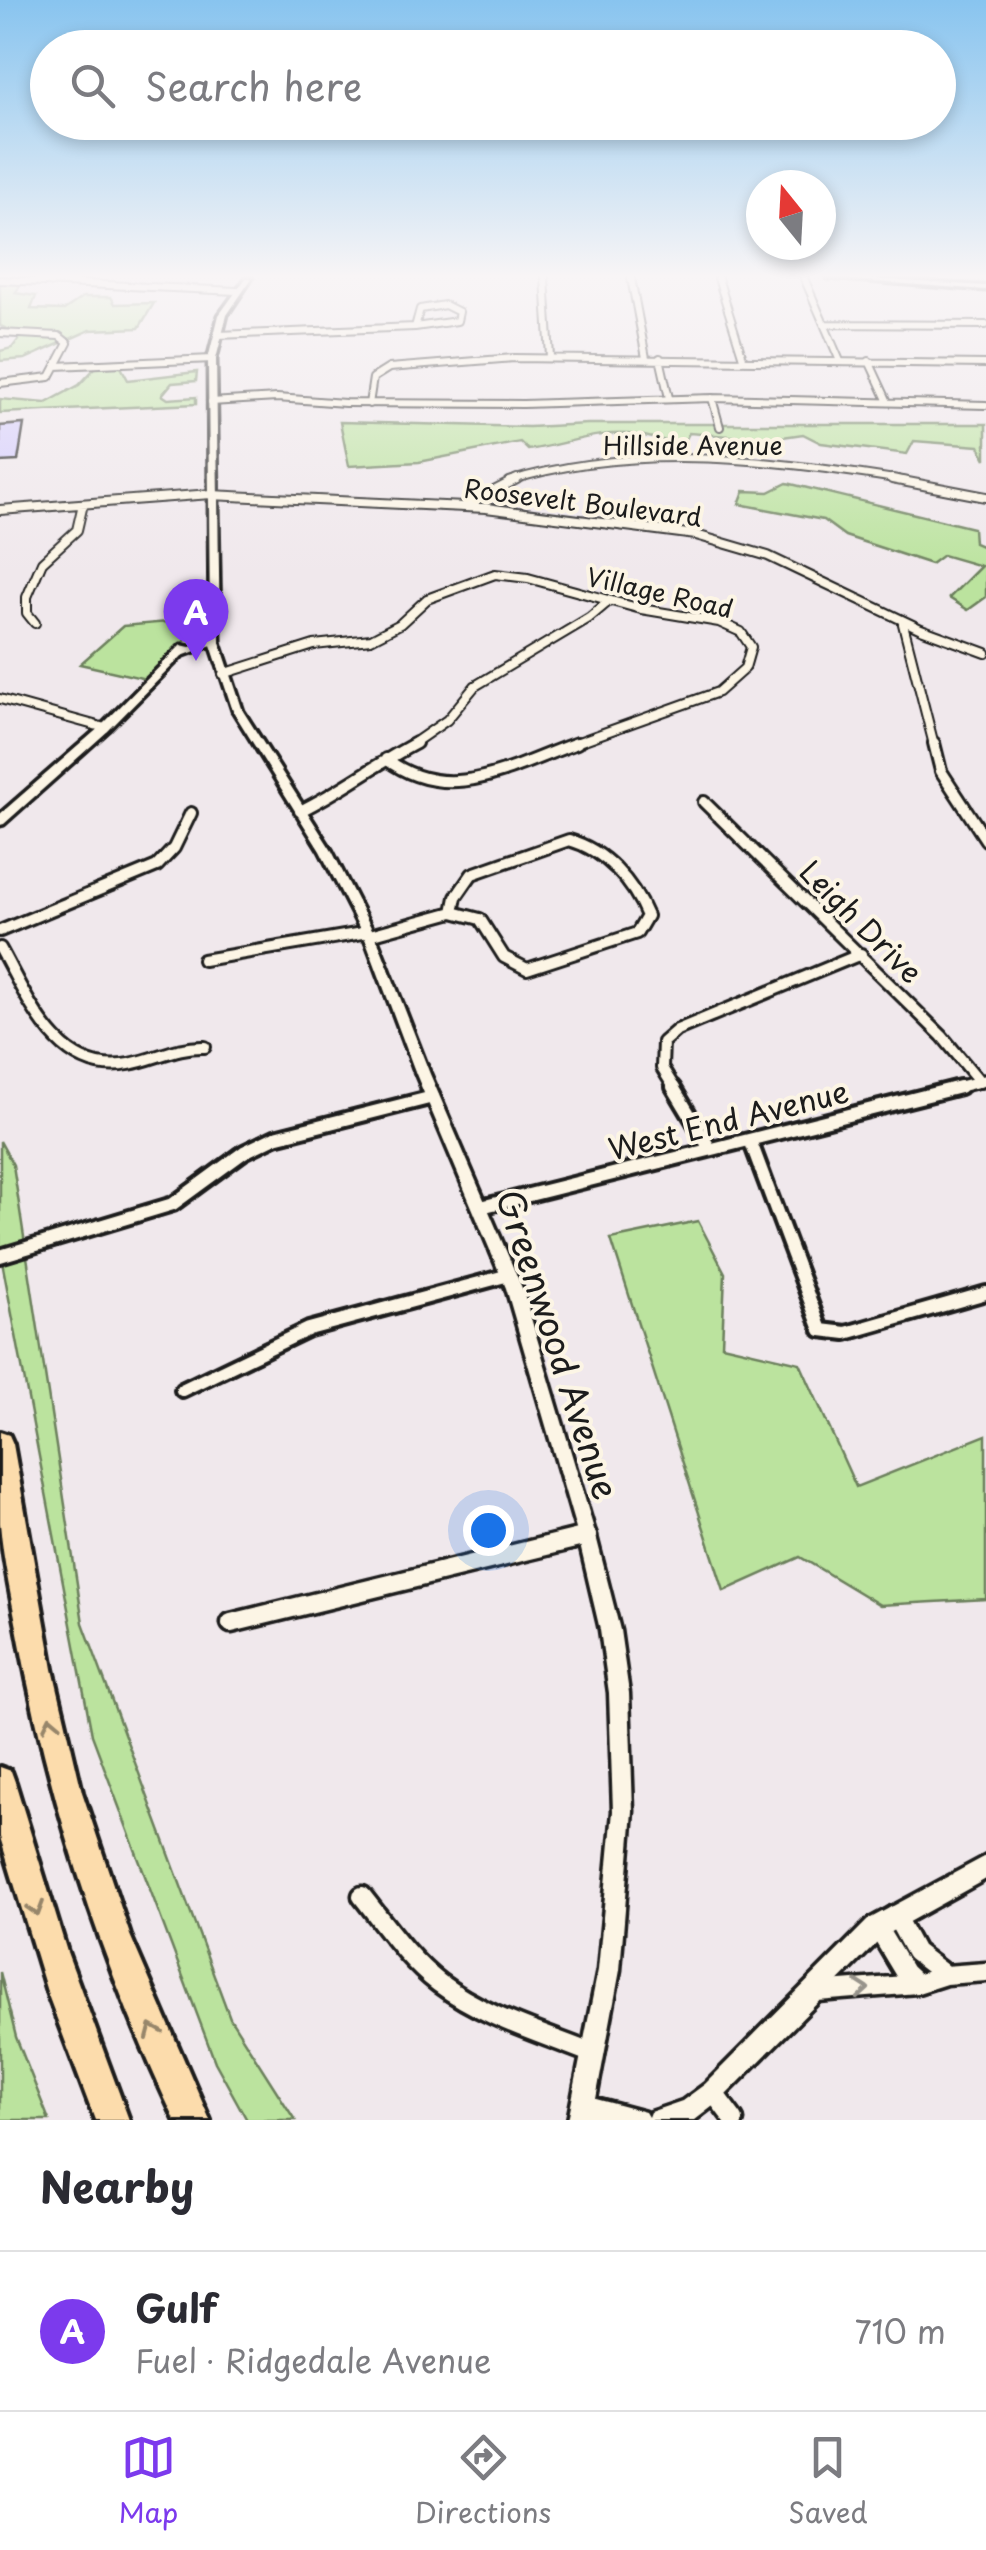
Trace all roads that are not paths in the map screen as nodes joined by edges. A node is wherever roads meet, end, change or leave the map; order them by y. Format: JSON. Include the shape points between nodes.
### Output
{"nodes":[{"id":1,"x":49,"y":377,"type":"edge"},
{"id":2,"x":212,"y":377,"type":"edge"},
{"id":3,"x":375,"y":377,"type":"edge"},
{"id":4,"x":664,"y":377,"type":"edge"},
{"id":5,"x":876,"y":377,"type":"edge"},
{"id":6,"x":0,"y":384,"type":"edge"},
{"id":7,"x":669,"y":398,"type":"junction"},
{"id":8,"x":712,"y":398,"type":"junction"},
{"id":9,"x":211,"y":402,"type":"junction"},
{"id":10,"x":888,"y":402,"type":"junction"},
{"id":11,"x":369,"y":404,"type":"junction"},
{"id":12,"x":986,"y":405,"type":"edge"},
{"id":13,"x":720,"y":427,"type":"dead end"},
{"id":14,"x":212,"y":494,"type":"junction"},
{"id":15,"x":986,"y":497,"type":"edge"},
{"id":16,"x":83,"y":504,"type":"junction"},
{"id":17,"x":465,"y":506,"type":"junction"},
{"id":18,"x":0,"y":510,"type":"edge"},
{"id":19,"x":608,"y":602,"type":"junction"},
{"id":20,"x":213,"y":611,"type":"junction"},
{"id":21,"x":35,"y":623,"type":"dead end"},
{"id":22,"x":904,"y":624,"type":"junction"},
{"id":23,"x":198,"y":634,"type":"junction"},
{"id":24,"x":215,"y":638,"type":"junction"},
{"id":25,"x":986,"y":653,"type":"edge"},
{"id":26,"x":182,"y":654,"type":"junction"},
{"id":27,"x":223,"y":674,"type":"junction"},
{"id":28,"x":0,"y":699,"type":"edge"},
{"id":29,"x":105,"y":728,"type":"junction"},
{"id":30,"x":386,"y":759,"type":"junction"},
{"id":31,"x":704,"y":802,"type":"dead end"},
{"id":32,"x":300,"y":811,"type":"junction"},
{"id":33,"x":191,"y":813,"type":"dead end"},
{"id":34,"x":0,"y":821,"type":"edge"},
{"id":35,"x":986,"y":840,"type":"edge"},
{"id":36,"x":453,"y":912,"type":"junction"},
{"id":37,"x":0,"y":932,"type":"edge"},
{"id":38,"x":369,"y":934,"type":"junction"},
{"id":39,"x":0,"y":948,"type":"edge"},
{"id":40,"x":861,"y":954,"type":"junction"},
{"id":41,"x":203,"y":960,"type":"dead end"},
{"id":42,"x":205,"y":1048,"type":"dead end"},
{"id":43,"x":983,"y":1081,"type":"edge"},
{"id":44,"x":433,"y":1097,"type":"junction"},
{"id":45,"x":750,"y":1140,"type":"junction"},
{"id":46,"x":710,"y":1150,"type":"junction"},
{"id":47,"x":482,"y":1206,"type":"junction"},
{"id":48,"x":4,"y":1254,"type":"edge"},
{"id":49,"x":509,"y":1274,"type":"junction"},
{"id":50,"x":986,"y":1293,"type":"edge"},
{"id":51,"x":182,"y":1390,"type":"dead end"},
{"id":52,"x":0,"y":1444,"type":"edge"},
{"id":53,"x":587,"y":1536,"type":"junction"},
{"id":54,"x":231,"y":1623,"type":"dead end"},
{"id":55,"x":0,"y":1782,"type":"edge"},
{"id":56,"x":986,"y":1867,"type":"edge"},
{"id":57,"x":362,"y":1896,"type":"dead end"},
{"id":58,"x":886,"y":1921,"type":"junction"},
{"id":59,"x":986,"y":1972,"type":"edge"},
{"id":60,"x":945,"y":1975,"type":"junction"},
{"id":61,"x":916,"y":1984,"type":"junction"},
{"id":62,"x":808,"y":1993,"type":"junction"},
{"id":63,"x":593,"y":2054,"type":"junction"},
{"id":64,"x":713,"y":2092,"type":"junction"},
{"id":65,"x":581,"y":2114,"type":"edge"},
{"id":66,"x":112,"y":2120,"type":"edge"},
{"id":67,"x":193,"y":2120,"type":"edge"},
{"id":68,"x":637,"y":2120,"type":"edge"},
{"id":69,"x":658,"y":2120,"type":"edge"},
{"id":70,"x":734,"y":2120,"type":"edge"}],
"edges":[{"from":1,"to":6,"type":"street"},
{"from":2,"to":9,"type":"main road"},
{"from":3,"to":11,"type":"street"},
{"from":4,"to":7,"type":"street"},
{"from":5,"to":10,"type":"street"},
{"from":7,"to":8,"type":"street"},
{"from":7,"to":11,"type":"street"},
{"from":8,"to":10,"type":"street"},
{"from":8,"to":13,"type":"street"},
{"from":9,"to":11,"type":"street"},
{"from":9,"to":14,"type":"main road"},
{"from":10,"to":12,"type":"street"},
{"from":14,"to":16,"type":"street","name":"Roosevelt Boulevard"},
{"from":14,"to":17,"type":"street","name":"Roosevelt Boulevard"},
{"from":14,"to":20,"type":"main road"},
{"from":15,"to":17,"type":"street","name":"Hillside Avenue","via":[[834,469],[667,460],[541,474],[494,488]]},
{"from":16,"to":18,"type":"street","name":"Roosevelt Boulevard"},
{"from":16,"to":21,"type":"street","via":[[78,530],[42,562],[26,597]]},
{"from":17,"to":22,"type":"street","name":"Roosevelt Boulevard","via":[[638,525],[731,544],[791,564]]},
{"from":19,"to":27,"type":"street","name":"Village Road","via":[[513,575],[487,576],[426,600],[372,639],[314,645]]},
{"from":19,"to":30,"type":"street","via":[[491,674],[437,730]]},
{"from":19,"to":30,"type":"street","name":"Village Road","via":[[727,624],[749,641],[750,660],[736,679],[708,697],[468,782],[425,782]]},
{"from":20,"to":23,"type":"main road"},
{"from":20,"to":24,"type":"main road"},
{"from":22,"to":25,"type":"street","name":"Roosevelt Boulevard"},
{"from":22,"to":35,"type":"street","via":[[941,772]]},
{"from":23,"to":24,"type":"main road"},
{"from":23,"to":26,"type":"main road"},
{"from":24,"to":26,"type":"main road"},
{"from":24,"to":27,"type":"street","name":"Greenwood Avenue"},
{"from":26,"to":29,"type":"main road"},
{"from":27,"to":32,"type":"street","name":"Greenwood Avenue","via":[[238,711]]},
{"from":28,"to":29,"type":"street"},
{"from":29,"to":34,"type":"main road"},
{"from":30,"to":32,"type":"street"},
{"from":31,"to":40,"type":"street","name":"Leigh Drive"},
{"from":32,"to":38,"type":"street","name":"Greenwood Avenue"},
{"from":33,"to":37,"type":"street","via":[[175,850],[157,866]]},
{"from":36,"to":36,"type":"street","via":[[479,917],[504,957],[530,969],[637,932],[646,916],[599,851],[569,840],[472,874]]},
{"from":36,"to":38,"type":"street"},
{"from":38,"to":41,"type":"street"},
{"from":38,"to":44,"type":"street","name":"Greenwood Avenue"},
{"from":39,"to":42,"type":"street","via":[[61,1049],[78,1062],[115,1067],[180,1046]]},
{"from":40,"to":43,"type":"street","name":"Leigh Drive"},
{"from":40,"to":46,"type":"street","via":[[677,1030],[664,1042],[662,1068]]},
{"from":43,"to":45,"type":"street","name":"West End Avenue"},
{"from":44,"to":47,"type":"street","name":"Greenwood Avenue"},
{"from":44,"to":48,"type":"street","via":[[270,1140],[174,1204]]},
{"from":45,"to":46,"type":"street","name":"West End Avenue"},
{"from":45,"to":50,"type":"street","via":[[821,1330],[846,1333]]},
{"from":46,"to":47,"type":"street","name":"West End Avenue"},
{"from":47,"to":49,"type":"street","name":"Greenwood Avenue"},
{"from":49,"to":51,"type":"street","via":[[336,1320]]},
{"from":49,"to":53,"type":"street","name":"Greenwood Avenue"},
{"from":67,"to":52,"type":"highway","one_way":true,"via":[[126,1970],[88,1861],[34,1642]]},
{"from":53,"to":54,"type":"street"},
{"from":53,"to":63,"type":"street","name":"Greenwood Avenue","via":[[610,1630],[624,1755],[618,1905]]},
{"from":55,"to":66,"type":"highway","one_way":true,"via":[[53,1964]]},
{"from":56,"to":58,"type":"street"},
{"from":57,"to":63,"type":"street","via":[[441,1984]]},
{"from":58,"to":60,"type":"street"},
{"from":58,"to":61,"type":"street","via":[[904,1972]]},
{"from":58,"to":62,"type":"street"},
{"from":59,"to":60,"type":"street"},
{"from":60,"to":61,"type":"street"},
{"from":62,"to":61,"type":"street","one_way":true},
{"from":62,"to":64,"type":"street"},
{"from":63,"to":65,"type":"street","name":"Greenwood Avenue"},
{"from":64,"to":69,"type":"street","via":[[688,2112]]},
{"from":64,"to":70,"type":"street"},
{"from":65,"to":68,"type":"street"}]}
